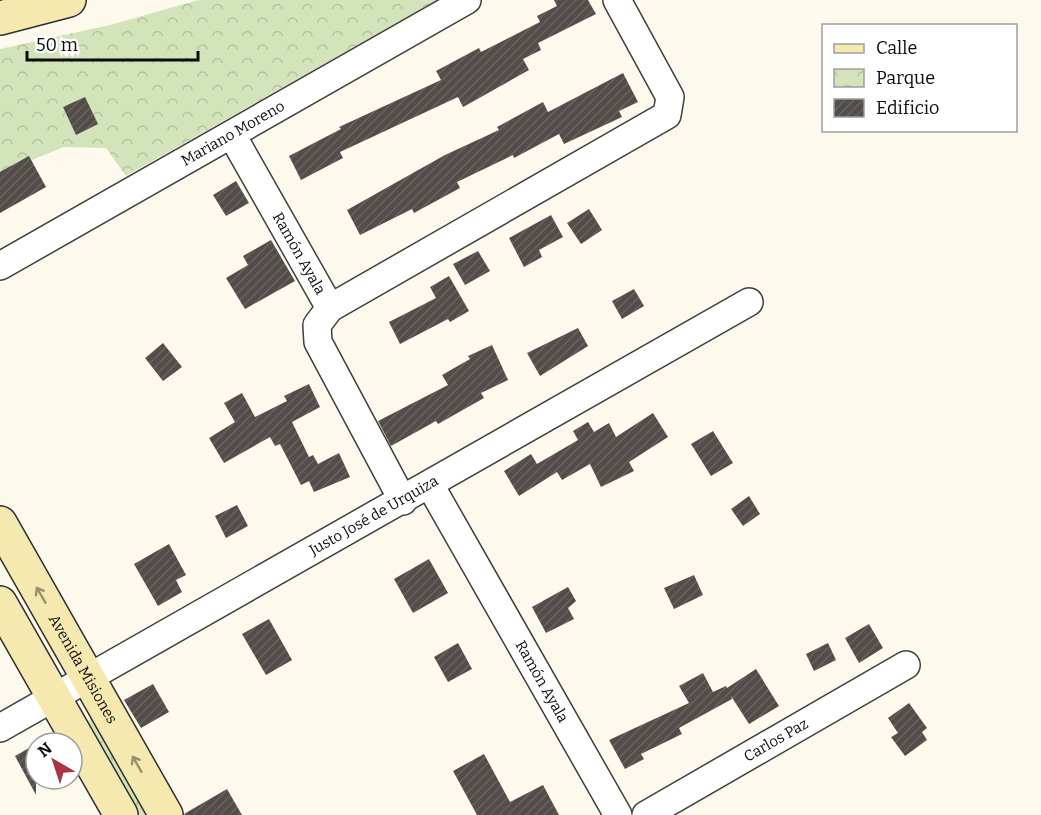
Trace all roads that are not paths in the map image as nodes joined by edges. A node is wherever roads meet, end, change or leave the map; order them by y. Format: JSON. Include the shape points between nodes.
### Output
{"nodes":[{"id":1,"x":69,"y":0,"type":"edge"},
{"id":2,"x":467,"y":0,"type":"edge"},
{"id":3,"x":617,"y":0,"type":"edge"},
{"id":4,"x":0,"y":18,"type":"edge"},
{"id":5,"x":232,"y":135,"type":"junction"},
{"id":6,"x":0,"y":266,"type":"edge"},
{"id":7,"x":749,"y":302,"type":"dead end"},
{"id":8,"x":330,"y":308,"type":"junction"},
{"id":9,"x":430,"y":485,"type":"junction"},
{"id":10,"x":403,"y":501,"type":"junction"},
{"id":11,"x":0,"y":523,"type":"edge"},
{"id":12,"x":0,"y":603,"type":"edge"},
{"id":13,"x":906,"y":664,"type":"dead end"},
{"id":14,"x":88,"y":678,"type":"junction"},
{"id":15,"x":54,"y":698,"type":"junction"},
{"id":16,"x":0,"y":728,"type":"edge"},
{"id":17,"x":121,"y":815,"type":"edge"},
{"id":18,"x":166,"y":815,"type":"edge"},
{"id":19,"x":618,"y":815,"type":"edge"},
{"id":20,"x":646,"y":815,"type":"edge"}],
"edges":[{"from":1,"to":4,"type":"main road"},
{"from":2,"to":5,"type":"street","name":"Mariano Moreno"},
{"from":3,"to":8,"type":"street","via":[[670,97],[667,115]]},
{"from":5,"to":6,"type":"street","name":"Mariano Moreno"},
{"from":5,"to":8,"type":"street","name":"Ramón Ayala"},
{"from":7,"to":9,"type":"street","name":"Justo José de Urquiza"},
{"from":8,"to":10,"type":"street","name":"Ramón Ayala","via":[[317,325],[318,342]]},
{"from":9,"to":10,"type":"street","name":"Justo José de Urquiza"},
{"from":9,"to":19,"type":"street","name":"Ramón Ayala"},
{"from":10,"to":14,"type":"street","name":"Justo José de Urquiza"},
{"from":14,"to":11,"type":"main road","name":"Avenida Misiones","one_way":true},
{"from":12,"to":15,"type":"main road"},
{"from":13,"to":20,"type":"street","name":"Carlos Paz"},
{"from":14,"to":15,"type":"street","name":"Justo José de Urquiza"},
{"from":18,"to":14,"type":"main road","name":"Avenida Misiones","one_way":true},
{"from":15,"to":16,"type":"street","name":"Justo José de Urquiza"},
{"from":15,"to":17,"type":"main road"}]}
